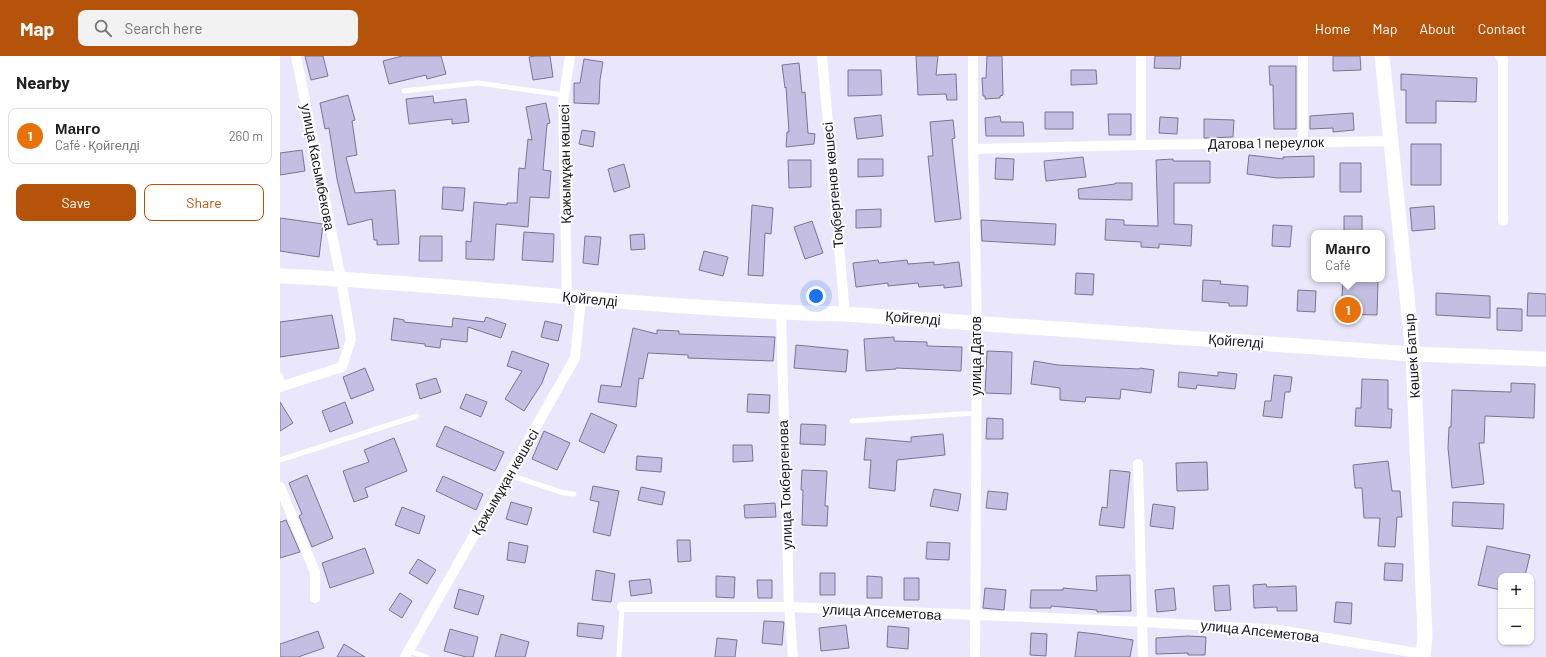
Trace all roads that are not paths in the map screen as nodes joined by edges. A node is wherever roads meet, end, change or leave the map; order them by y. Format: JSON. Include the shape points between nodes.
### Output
{"nodes":[{"id":1,"x":296,"y":56,"type":"edge"},
{"id":2,"x":570,"y":56,"type":"edge"},
{"id":3,"x":822,"y":56,"type":"edge"},
{"id":4,"x":973,"y":56,"type":"edge"},
{"id":5,"x":1141,"y":56,"type":"edge"},
{"id":6,"x":1303,"y":56,"type":"edge"},
{"id":7,"x":1382,"y":56,"type":"edge"},
{"id":8,"x":1500,"y":56,"type":"edge"},
{"id":9,"x":404,"y":91,"type":"dead end"},
{"id":10,"x":564,"y":96,"type":"junction"},
{"id":11,"x":1303,"y":142,"type":"junction"},
{"id":12,"x":1391,"y":142,"type":"junction"},
{"id":13,"x":1141,"y":145,"type":"junction"},
{"id":14,"x":972,"y":149,"type":"junction"},
{"id":15,"x":1502,"y":221,"type":"dead end"},
{"id":16,"x":280,"y":276,"type":"edge"},
{"id":17,"x":341,"y":279,"type":"junction"},
{"id":18,"x":574,"y":298,"type":"junction"},
{"id":19,"x":781,"y":313,"type":"junction"},
{"id":20,"x":845,"y":314,"type":"junction"},
{"id":21,"x":977,"y":323,"type":"junction"},
{"id":22,"x":1413,"y":354,"type":"junction"},
{"id":23,"x":1546,"y":359,"type":"edge"},
{"id":24,"x":281,"y":382,"type":"edge"},
{"id":25,"x":976,"y":413,"type":"junction"},
{"id":26,"x":417,"y":416,"type":"dead end"},
{"id":27,"x":852,"y":421,"type":"dead end"},
{"id":28,"x":280,"y":460,"type":"edge"},
{"id":29,"x":1138,"y":464,"type":"dead end"},
{"id":30,"x":509,"y":475,"type":"junction"},
{"id":31,"x":280,"y":488,"type":"edge"},
{"id":32,"x":574,"y":494,"type":"dead end"},
{"id":33,"x":315,"y":598,"type":"dead end"},
{"id":34,"x":622,"y":607,"type":"joint"},
{"id":35,"x":789,"y":607,"type":"junction"},
{"id":36,"x":974,"y":616,"type":"junction"},
{"id":37,"x":1143,"y":622,"type":"junction"},
{"id":38,"x":407,"y":654,"type":"edge"},
{"id":39,"x":1423,"y":656,"type":"edge"},
{"id":40,"x":427,"y":657,"type":"edge"},
{"id":41,"x":619,"y":657,"type":"edge"},
{"id":42,"x":793,"y":657,"type":"edge"},
{"id":43,"x":975,"y":657,"type":"edge"},
{"id":44,"x":1143,"y":657,"type":"edge"}],
"edges":[{"from":1,"to":17,"type":"street","name":"улица Касымбекова"},
{"from":2,"to":10,"type":"street","name":"Қажымұқан көшесі"},
{"from":3,"to":20,"type":"street","name":"Тоқбергенов көшесі"},
{"from":4,"to":14,"type":"street","name":"улица Датов"},
{"from":5,"to":13,"type":"street"},
{"from":6,"to":11,"type":"street"},
{"from":7,"to":12,"type":"street","name":"Көшек Батыр"},
{"from":8,"to":15,"type":"street","via":[[1503,60]]},
{"from":9,"to":10,"type":"lane","via":[[478,83]]},
{"from":10,"to":18,"type":"street","name":"Қажымұқан көшесі"},
{"from":11,"to":12,"type":"street","name":"Датова 1 переулок"},
{"from":11,"to":13,"type":"street","name":"Датова 1 переулок"},
{"from":12,"to":22,"type":"street","name":"Көшек Батыр"},
{"from":13,"to":14,"type":"street","name":"Датова 1 переулок"},
{"from":14,"to":21,"type":"street","name":"улица Датов"},
{"from":16,"to":17,"type":"street","name":"Қойгелді"},
{"from":17,"to":18,"type":"street","name":"Қойгелді"},
{"from":17,"to":24,"type":"street","name":"улица Касымбекова","via":[[351,339],[342,367]]},
{"from":18,"to":19,"type":"street","name":"Қойгелді"},
{"from":18,"to":30,"type":"street","name":"Қажымұқан көшесі","via":[[575,358]]},
{"from":19,"to":20,"type":"street","name":"Қойгелді"},
{"from":19,"to":35,"type":"street","name":"улица Токбергенова"},
{"from":20,"to":21,"type":"street","name":"Қойгелді"},
{"from":21,"to":22,"type":"street","name":"Қойгелді"},
{"from":21,"to":25,"type":"street","name":"улица Датов"},
{"from":22,"to":23,"type":"street","name":"Қойгелді"},
{"from":22,"to":39,"type":"street","name":"Көшек Батыр","via":[[1425,636]]},
{"from":25,"to":27,"type":"lane"},
{"from":25,"to":36,"type":"street","name":"улица Датов"},
{"from":26,"to":28,"type":"lane"},
{"from":29,"to":37,"type":"street"},
{"from":30,"to":32,"type":"lane"},
{"from":30,"to":38,"type":"street","name":"Қажымұқан көшесі"},
{"from":31,"to":33,"type":"street","via":[[314,572]]},
{"from":34,"to":35,"type":"street","name":"улица Апсеметова"},
{"from":34,"to":41,"type":"lane"},
{"from":35,"to":36,"type":"street","name":"улица Апсеметова"},
{"from":35,"to":42,"type":"street","name":"улица Токбергенова"},
{"from":36,"to":37,"type":"street","name":"улица Апсеметова"},
{"from":36,"to":43,"type":"street","name":"улица Датов"},
{"from":37,"to":39,"type":"street","name":"улица Апсеметова","via":[[1279,630]]},
{"from":37,"to":44,"type":"street"},
{"from":38,"to":40,"type":"lane"}]}
